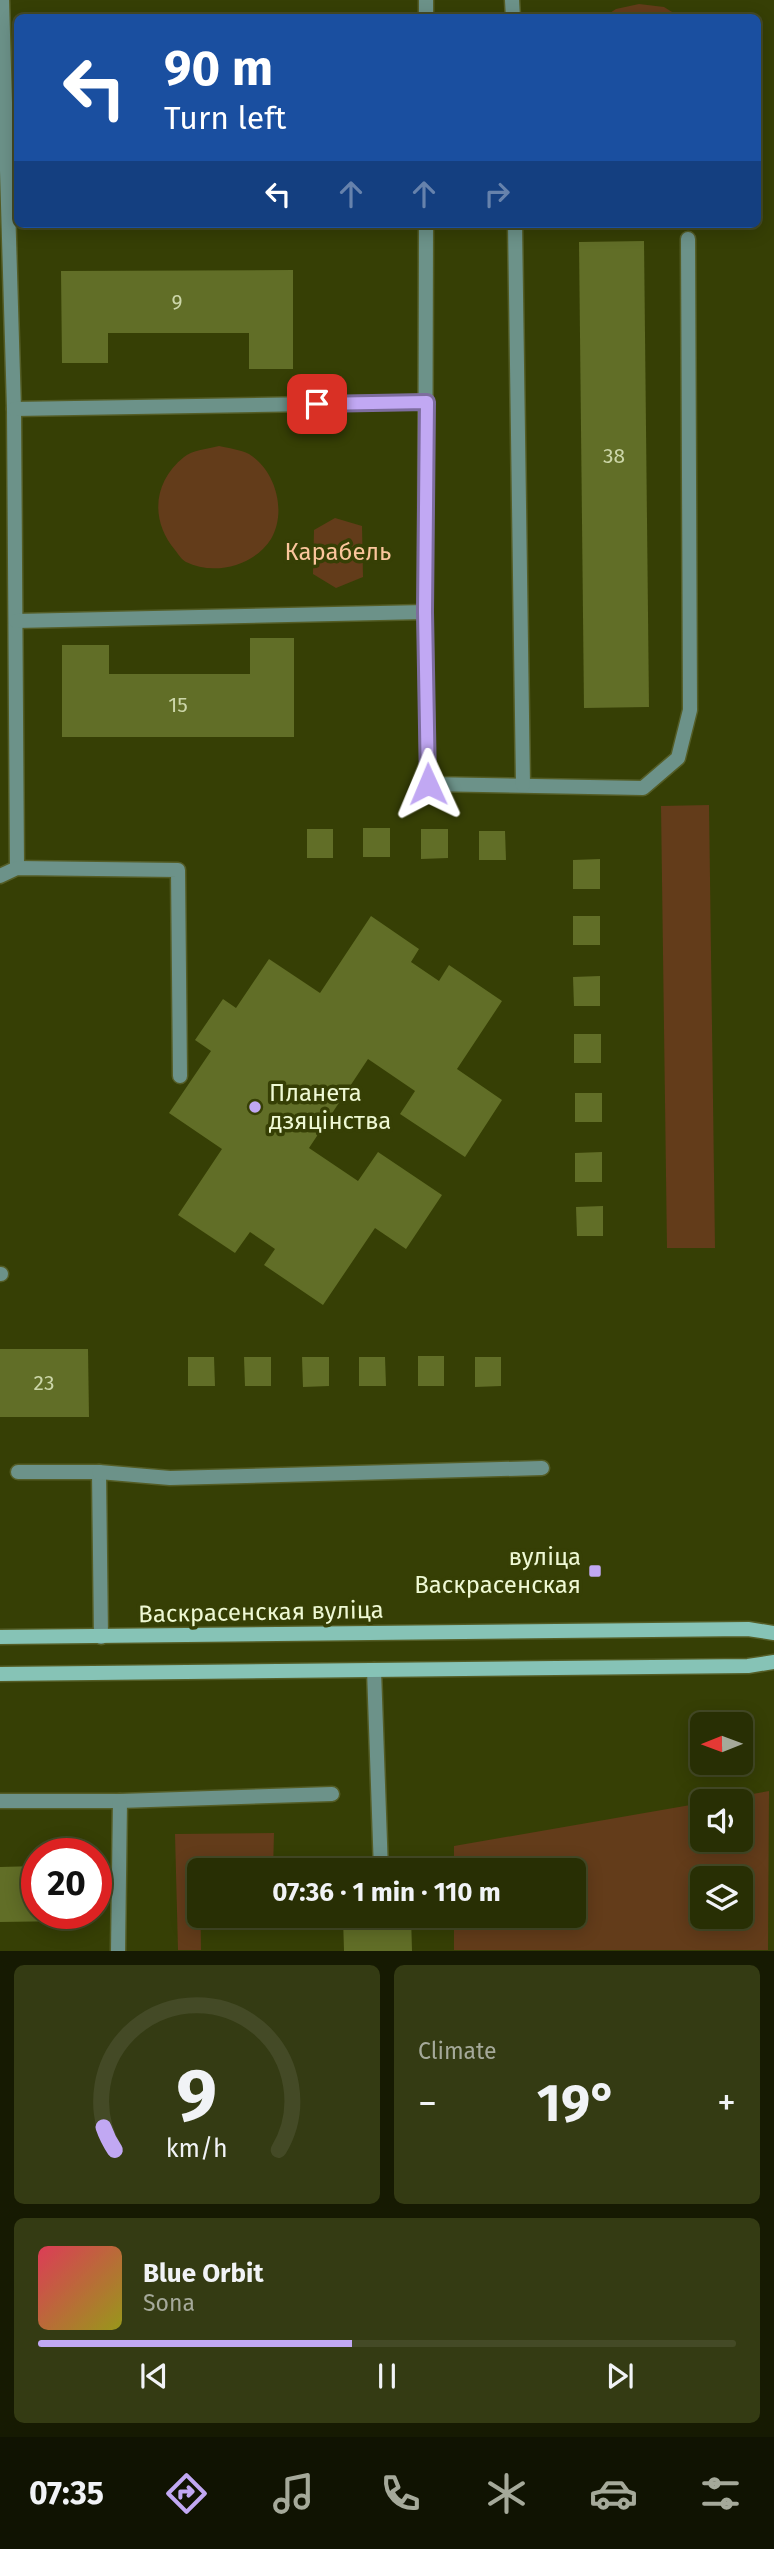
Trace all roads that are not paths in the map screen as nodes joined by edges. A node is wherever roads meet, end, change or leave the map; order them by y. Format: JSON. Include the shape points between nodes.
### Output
{"nodes":[{"id":1,"x":2,"y":0,"type":"edge"},
{"id":2,"x":426,"y":228,"type":"edge"},
{"id":3,"x":514,"y":228,"type":"edge"},
{"id":4,"x":688,"y":239,"type":"dead end"},
{"id":5,"x":5,"y":259,"type":"edge"},
{"id":6,"x":427,"y":402,"type":"junction"},
{"id":7,"x":14,"y":409,"type":"junction"},
{"id":8,"x":425,"y":612,"type":"junction"},
{"id":9,"x":16,"y":621,"type":"junction"},
{"id":10,"x":523,"y":785,"type":"junction"},
{"id":11,"x":17,"y":868,"type":"junction"},
{"id":12,"x":0,"y":876,"type":"edge"},
{"id":13,"x":180,"y":1076,"type":"dead end"},
{"id":14,"x":542,"y":1468,"type":"dead end"},
{"id":15,"x":18,"y":1472,"type":"dead end"},
{"id":16,"x":99,"y":1472,"type":"junction"},
{"id":17,"x":774,"y":1633,"type":"edge"},
{"id":18,"x":0,"y":1637,"type":"edge"},
{"id":19,"x":102,"y":1637,"type":"junction"},
{"id":20,"x":774,"y":1662,"type":"edge"},
{"id":21,"x":374,"y":1670,"type":"junction"},
{"id":22,"x":0,"y":1674,"type":"edge"},
{"id":23,"x":332,"y":1794,"type":"dead end"},
{"id":24,"x":0,"y":1801,"type":"edge"},
{"id":25,"x":120,"y":1801,"type":"junction"},
{"id":26,"x":380,"y":1858,"type":"edge"},
{"id":27,"x":118,"y":1951,"type":"edge"}],
"edges":[{"from":1,"to":5,"type":"lane"},
{"from":2,"to":6,"type":"lane"},
{"from":3,"to":10,"type":"lane"},
{"from":4,"to":10,"type":"lane","via":[[690,710],[678,758],[643,788]]},
{"from":5,"to":7,"type":"lane"},
{"from":6,"to":7,"type":"lane"},
{"from":6,"to":8,"type":"lane"},
{"from":7,"to":9,"type":"lane"},
{"from":8,"to":9,"type":"lane"},
{"from":8,"to":10,"type":"lane","via":[[428,784]]},
{"from":9,"to":11,"type":"lane"},
{"from":11,"to":12,"type":"lane"},
{"from":11,"to":13,"type":"lane","via":[[178,870]]},
{"from":14,"to":16,"type":"lane","via":[[170,1478]]},
{"from":15,"to":16,"type":"lane"},
{"from":16,"to":19,"type":"lane"},
{"from":17,"to":19,"type":"main road","name":"Васкрасенская вуліца","via":[[748,1629]]},
{"from":18,"to":19,"type":"main road","name":"Васкрасенская вуліца"},
{"from":20,"to":21,"type":"main road"},
{"from":21,"to":22,"type":"main road"},
{"from":21,"to":26,"type":"lane"},
{"from":23,"to":25,"type":"lane"},
{"from":24,"to":25,"type":"lane"},
{"from":25,"to":27,"type":"lane"}]}
